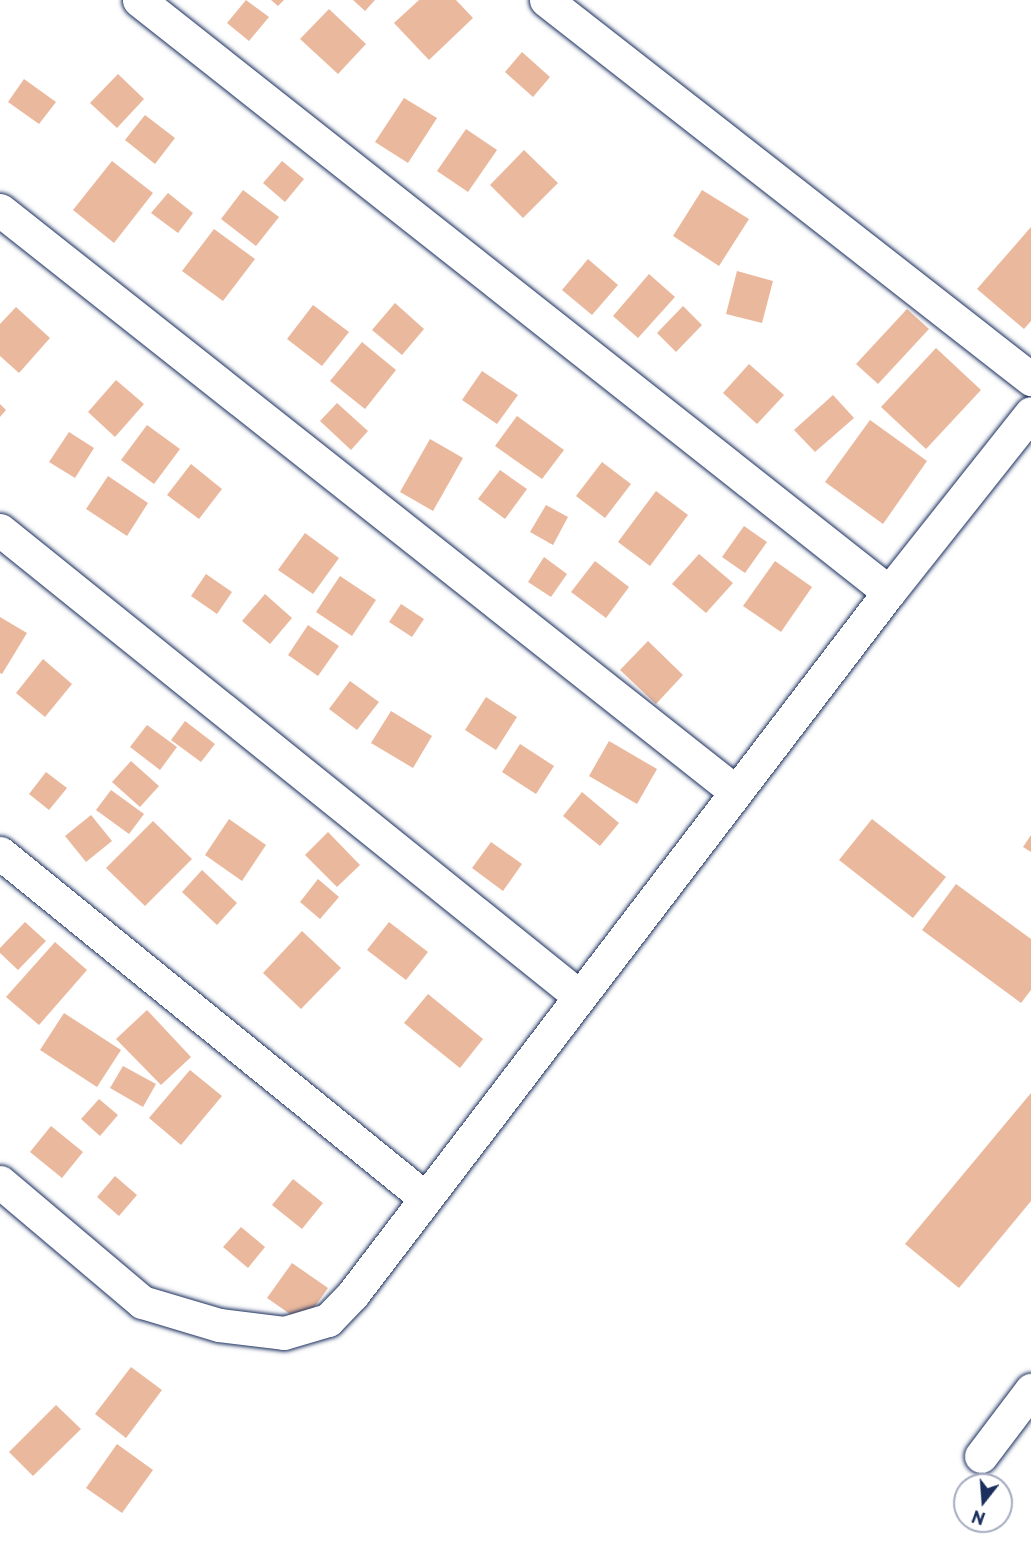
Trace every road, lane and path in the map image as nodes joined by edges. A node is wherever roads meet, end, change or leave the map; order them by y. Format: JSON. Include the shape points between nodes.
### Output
{"nodes":[{"id":1,"x":140,"y":0,"type":"edge"},
{"id":2,"x":546,"y":0,"type":"edge"},
{"id":3,"x":0,"y":210,"type":"edge"},
{"id":4,"x":1031,"y":379,"type":"edge"},
{"id":5,"x":1031,"y":412,"type":"edge"},
{"id":6,"x":0,"y":530,"type":"edge"},
{"id":7,"x":889,"y":592,"type":"junction"},
{"id":8,"x":736,"y":792,"type":"junction"},
{"id":9,"x":0,"y":853,"type":"edge"},
{"id":10,"x":579,"y":996,"type":"junction"},
{"id":11,"x":0,"y":1182,"type":"edge"},
{"id":12,"x":424,"y":1197,"type":"junction"},
{"id":13,"x":1031,"y":1389,"type":"edge"},
{"id":14,"x":981,"y":1456,"type":"dead end"}],
"edges":[{"from":1,"to":7,"type":"street"},
{"from":2,"to":4,"type":"street"},
{"from":3,"to":8,"type":"street"},
{"from":5,"to":7,"type":"street"},
{"from":6,"to":10,"type":"street"},
{"from":7,"to":8,"type":"street"},
{"from":8,"to":10,"type":"street"},
{"from":9,"to":12,"type":"street"},
{"from":10,"to":12,"type":"street"},
{"from":11,"to":12,"type":"street","via":[[142,1302],[219,1325],[284,1333],[328,1320],[353,1294]]},
{"from":13,"to":14,"type":"street"}]}
